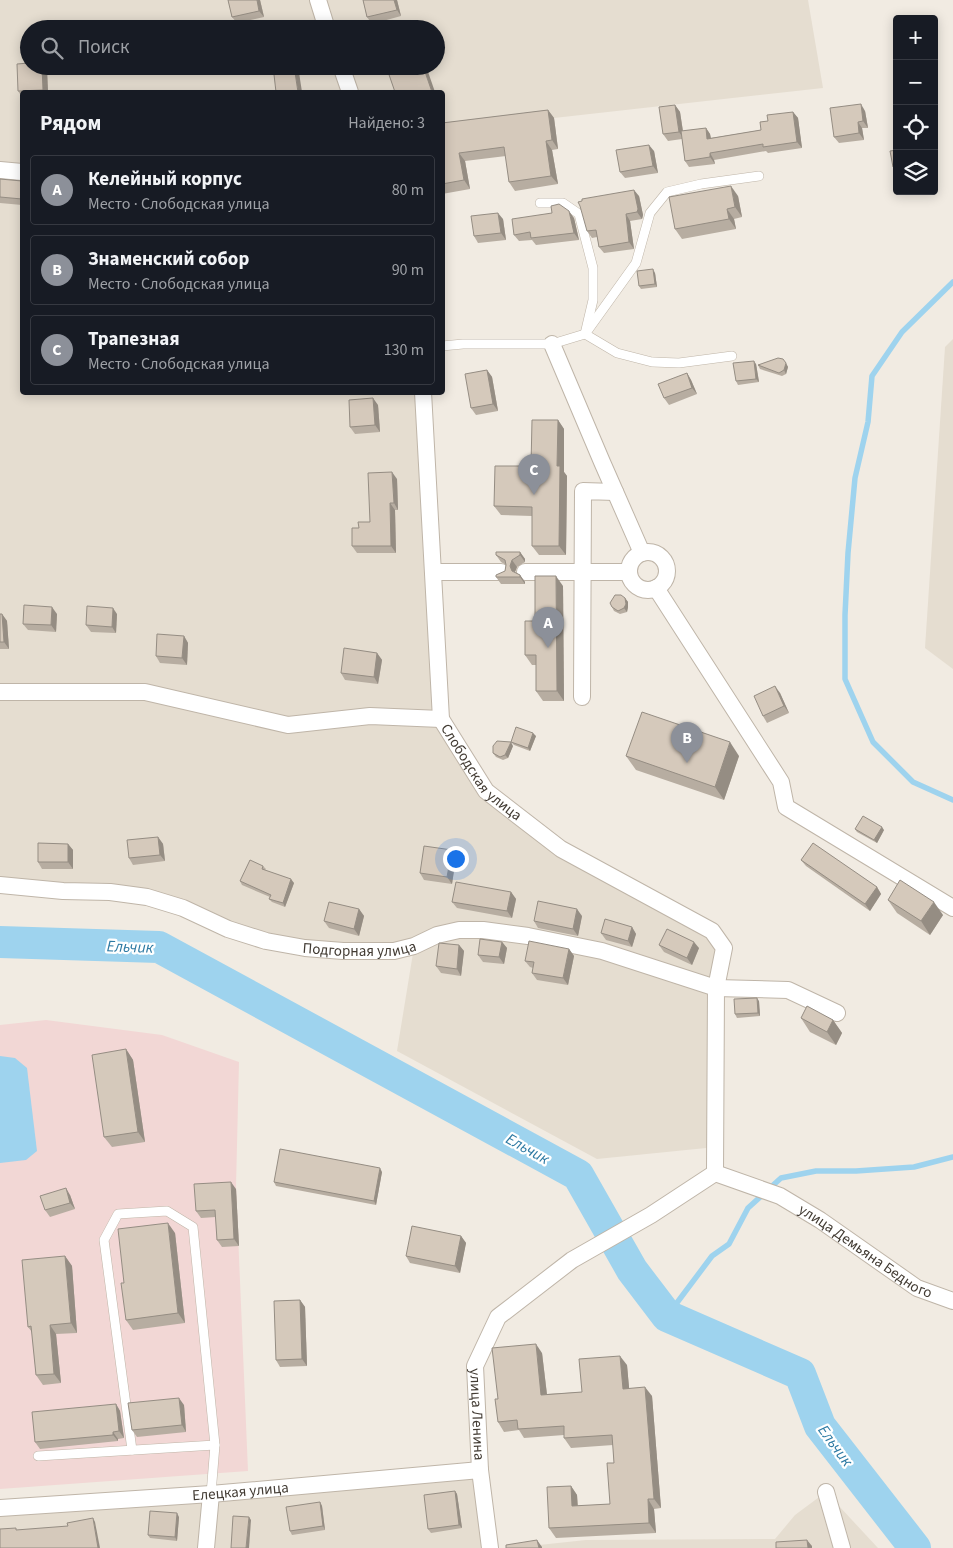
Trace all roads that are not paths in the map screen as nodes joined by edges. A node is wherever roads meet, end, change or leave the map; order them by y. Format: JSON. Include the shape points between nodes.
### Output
{"nodes":[{"id":1,"x":318,"y":0,"type":"edge"},
{"id":2,"x":324,"y":20,"type":"edge"},
{"id":3,"x":344,"y":75,"type":"edge"},
{"id":4,"x":349,"y":90,"type":"edge"},
{"id":5,"x":0,"y":170,"type":"edge"},
{"id":6,"x":20,"y":172,"type":"edge"},
{"id":7,"x":759,"y":176,"type":"dead end"},
{"id":8,"x":540,"y":203,"type":"dead end"},
{"id":9,"x":585,"y":334,"type":"junction"},
{"id":10,"x":552,"y":344,"type":"junction"},
{"id":11,"x":445,"y":346,"type":"edge"},
{"id":12,"x":732,"y":356,"type":"dead end"},
{"id":13,"x":423,"y":395,"type":"edge"},
{"id":14,"x":615,"y":492,"type":"junction"},
{"id":15,"x":642,"y":553,"type":"junction"},
{"id":16,"x":434,"y":572,"type":"junction"},
{"id":17,"x":501,"y":572,"type":"edge"},
{"id":18,"x":525,"y":572,"type":"dead end"},
{"id":19,"x":582,"y":572,"type":"junction"},
{"id":20,"x":629,"y":572,"type":"junction"},
{"id":21,"x":656,"y":588,"type":"junction"},
{"id":22,"x":0,"y":692,"type":"edge"},
{"id":23,"x":582,"y":696,"type":"dead end"},
{"id":24,"x":441,"y":720,"type":"junction"},
{"id":25,"x":0,"y":885,"type":"edge"},
{"id":26,"x":953,"y":908,"type":"edge"},
{"id":27,"x":716,"y":988,"type":"junction"},
{"id":28,"x":837,"y":1013,"type":"dead end"},
{"id":29,"x":715,"y":1173,"type":"junction"},
{"id":30,"x":953,"y":1301,"type":"edge"},
{"id":31,"x":214,"y":1445,"type":"junction"},
{"id":32,"x":132,"y":1450,"type":"junction"},
{"id":33,"x":38,"y":1456,"type":"dead end"},
{"id":34,"x":480,"y":1470,"type":"junction"},
{"id":35,"x":826,"y":1492,"type":"dead end"},
{"id":36,"x":211,"y":1494,"type":"junction"},
{"id":37,"x":0,"y":1508,"type":"edge"},
{"id":38,"x":206,"y":1548,"type":"edge"},
{"id":39,"x":490,"y":1548,"type":"edge"},
{"id":40,"x":842,"y":1548,"type":"edge"}],
"edges":[{"from":1,"to":2,"type":"street"},
{"from":3,"to":4,"type":"street"},
{"from":5,"to":6,"type":"street"},
{"from":7,"to":9,"type":"lane","via":[[667,192],[650,213],[636,262]]},
{"from":8,"to":9,"type":"lane","via":[[562,203],[580,214],[593,268],[593,300]]},
{"from":9,"to":10,"type":"lane"},
{"from":9,"to":12,"type":"lane","via":[[617,353],[652,362],[680,363]]},
{"from":10,"to":11,"type":"lane"},
{"from":10,"to":14,"type":"street"},
{"from":13,"to":16,"type":"street","name":"Слободская улица"},
{"from":14,"to":15,"type":"street"},
{"from":14,"to":19,"type":"street","via":[[583,491]]},
{"from":15,"to":20,"type":"street","via":[[632,561]]},
{"from":15,"to":21,"type":"street","via":[[658,556],[666,566],[665,579]]},
{"from":16,"to":17,"type":"street"},
{"from":16,"to":24,"type":"street","name":"Слободская улица"},
{"from":18,"to":19,"type":"street"},
{"from":19,"to":20,"type":"street"},
{"from":19,"to":23,"type":"street"},
{"from":20,"to":21,"type":"street","via":[[638,588]]},
{"from":21,"to":26,"type":"street","via":[[781,782],[786,807]]},
{"from":22,"to":24,"type":"street","via":[[146,692],[288,725],[370,716]]},
{"from":24,"to":27,"type":"street","name":"Слободская улица","via":[[486,791],[561,849],[712,931],[724,948]]},
{"from":25,"to":27,"type":"street","name":"Подгорная улица","via":[[147,897],[183,908],[228,929],[266,941],[305,948],[394,950],[459,930],[528,936],[602,952]]},
{"from":27,"to":28,"type":"street","name":"Подгорная улица","via":[[788,990]]},
{"from":27,"to":29,"type":"street"},
{"from":29,"to":30,"type":"street","name":"улица Демьяна Бедного","via":[[780,1196],[917,1288]]},
{"from":29,"to":34,"type":"street","name":"улица Ленина","via":[[651,1215],[572,1260],[498,1317],[475,1366]]},
{"from":31,"to":32,"type":"lane"},
{"from":31,"to":32,"type":"lane","via":[[194,1227],[167,1211],[118,1214],[104,1240]]},
{"from":31,"to":36,"type":"lane"},
{"from":32,"to":33,"type":"lane"},
{"from":34,"to":36,"type":"street","name":"Елецкая улица"},
{"from":34,"to":39,"type":"street","name":"улица Ленина"},
{"from":35,"to":40,"type":"street"},
{"from":36,"to":37,"type":"street","name":"Елецкая улица"},
{"from":36,"to":38,"type":"street"}]}
